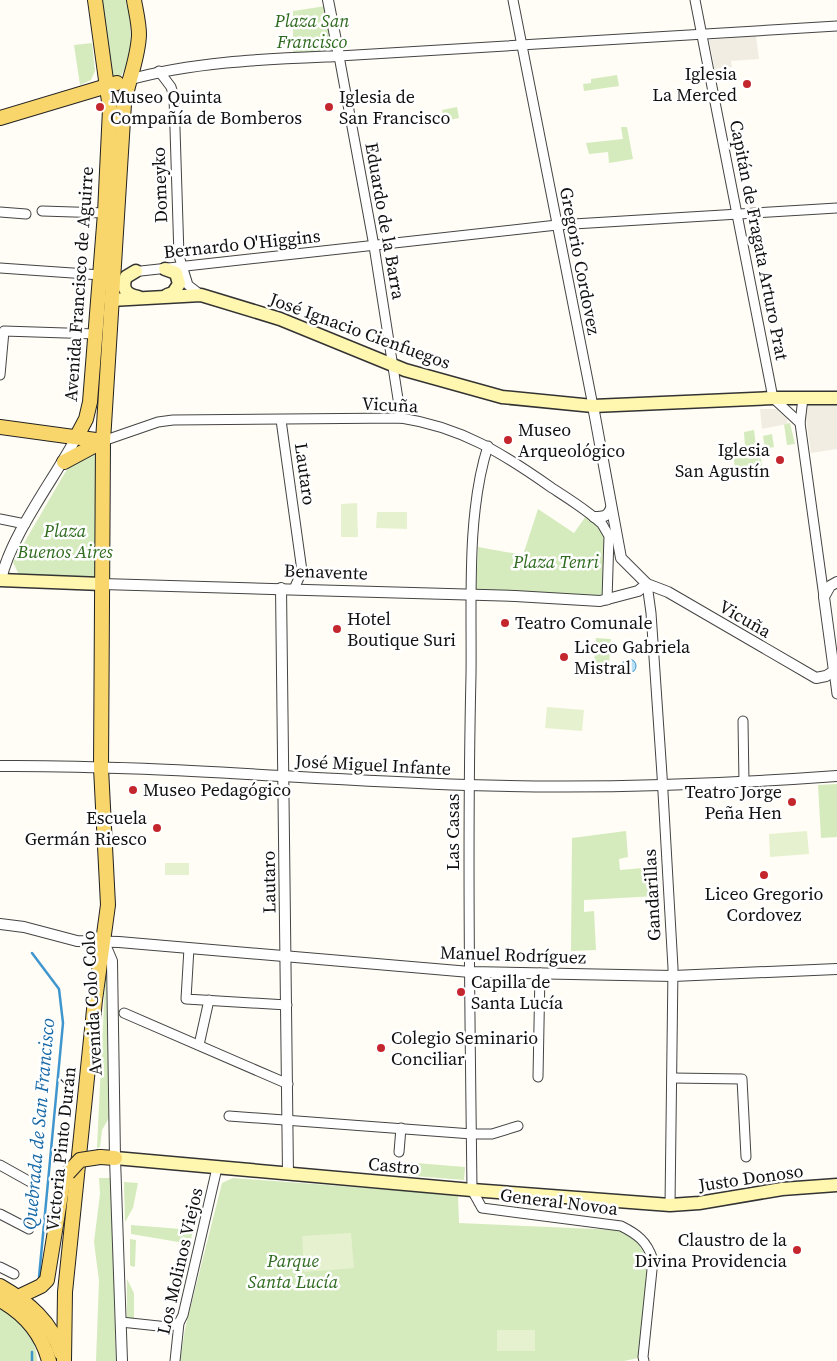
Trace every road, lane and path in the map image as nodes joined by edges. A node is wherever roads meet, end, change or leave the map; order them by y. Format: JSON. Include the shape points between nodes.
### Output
{"nodes":[{"id":1,"x":95,"y":0,"type":"edge"},
{"id":2,"x":134,"y":0,"type":"edge"},
{"id":3,"x":328,"y":0,"type":"edge"},
{"id":4,"x":513,"y":0,"type":"edge"},
{"id":5,"x":695,"y":0,"type":"edge"},
{"id":6,"x":837,"y":26,"type":"edge"},
{"id":7,"x":702,"y":34,"type":"junction"},
{"id":8,"x":522,"y":46,"type":"junction"},
{"id":9,"x":339,"y":56,"type":"junction"},
{"id":10,"x":158,"y":71,"type":"junction"},
{"id":11,"x":128,"y":80,"type":"junction"},
{"id":12,"x":108,"y":85,"type":"junction"},
{"id":13,"x":0,"y":118,"type":"edge"},
{"id":14,"x":837,"y":208,"type":"edge"},
{"id":15,"x":42,"y":211,"type":"dead end"},
{"id":16,"x":0,"y":212,"type":"edge"},
{"id":17,"x":105,"y":212,"type":"junction"},
{"id":18,"x":738,"y":212,"type":"junction"},
{"id":19,"x":26,"y":214,"type":"dead end"},
{"id":20,"x":557,"y":225,"type":"junction"},
{"id":21,"x":374,"y":246,"type":"junction"},
{"id":22,"x":181,"y":267,"type":"junction"},
{"id":23,"x":0,"y":268,"type":"edge"},
{"id":24,"x":165,"y":268,"type":"junction"},
{"id":25,"x":136,"y":271,"type":"junction"},
{"id":26,"x":105,"y":278,"type":"junction"},
{"id":27,"x":167,"y":295,"type":"junction"},
{"id":28,"x":201,"y":295,"type":"junction"},
{"id":29,"x":138,"y":297,"type":"junction"},
{"id":30,"x":111,"y":300,"type":"junction"},
{"id":31,"x":96,"y":334,"type":"junction"},
{"id":32,"x":393,"y":365,"type":"junction"},
{"id":33,"x":0,"y":375,"type":"edge"},
{"id":34,"x":773,"y":398,"type":"junction"},
{"id":35,"x":802,"y":398,"type":"junction"},
{"id":36,"x":837,"y":398,"type":"edge"},
{"id":37,"x":593,"y":406,"type":"junction"},
{"id":38,"x":401,"y":418,"type":"junction"},
{"id":39,"x":281,"y":420,"type":"junction"},
{"id":40,"x":800,"y":423,"type":"junction"},
{"id":41,"x":0,"y":427,"type":"edge"},
{"id":42,"x":77,"y":436,"type":"junction"},
{"id":43,"x":102,"y":441,"type":"junction"},
{"id":44,"x":488,"y":446,"type":"junction"},
{"id":45,"x":64,"y":462,"type":"junction"},
{"id":46,"x":611,"y":508,"type":"junction"},
{"id":47,"x":594,"y":517,"type":"junction"},
{"id":48,"x":0,"y":518,"type":"edge"},
{"id":49,"x":25,"y":524,"type":"junction"},
{"id":50,"x":614,"y":528,"type":"joint"},
{"id":51,"x":1,"y":580,"type":"edge"},
{"id":52,"x":837,"y":582,"type":"edge"},
{"id":53,"x":102,"y":584,"type":"junction"},
{"id":54,"x":647,"y":584,"type":"junction"},
{"id":55,"x":282,"y":588,"type":"junction"},
{"id":56,"x":294,"y":589,"type":"junction"},
{"id":57,"x":472,"y":595,"type":"junction"},
{"id":58,"x":824,"y":597,"type":"junction"},
{"id":59,"x":607,"y":600,"type":"junction"},
{"id":60,"x":834,"y":671,"type":"junction"},
{"id":61,"x":837,"y":694,"type":"edge"},
{"id":62,"x":744,"y":720,"type":"dead end"},
{"id":63,"x":0,"y":766,"type":"edge"},
{"id":64,"x":101,"y":768,"type":"junction"},
{"id":65,"x":837,"y":776,"type":"edge"},
{"id":66,"x":282,"y":777,"type":"junction"},
{"id":67,"x":744,"y":783,"type":"junction"},
{"id":68,"x":468,"y":785,"type":"junction"},
{"id":69,"x":663,"y":785,"type":"junction"},
{"id":70,"x":0,"y":924,"type":"edge"},
{"id":71,"x":104,"y":942,"type":"junction"},
{"id":72,"x":190,"y":948,"type":"junction"},
{"id":73,"x":287,"y":956,"type":"junction"},
{"id":74,"x":837,"y":969,"type":"edge"},
{"id":75,"x":470,"y":972,"type":"junction"},
{"id":76,"x":540,"y":973,"type":"junction"},
{"id":77,"x":673,"y":976,"type":"junction"},
{"id":78,"x":208,"y":1000,"type":"junction"},
{"id":79,"x":287,"y":1005,"type":"junction"},
{"id":80,"x":124,"y":1013,"type":"dead end"},
{"id":81,"x":199,"y":1046,"type":"junction"},
{"id":82,"x":538,"y":1077,"type":"dead end"},
{"id":83,"x":672,"y":1078,"type":"junction"},
{"id":84,"x":288,"y":1084,"type":"junction"},
{"id":85,"x":229,"y":1116,"type":"dead end"},
{"id":86,"x":288,"y":1120,"type":"junction"},
{"id":87,"x":518,"y":1126,"type":"dead end"},
{"id":88,"x":401,"y":1128,"type":"junction"},
{"id":89,"x":472,"y":1134,"type":"junction"},
{"id":90,"x":399,"y":1152,"type":"dead end"},
{"id":91,"x":746,"y":1157,"type":"dead end"},
{"id":92,"x":115,"y":1158,"type":"junction"},
{"id":93,"x":0,"y":1165,"type":"edge"},
{"id":94,"x":217,"y":1168,"type":"junction"},
{"id":95,"x":288,"y":1174,"type":"junction"},
{"id":96,"x":34,"y":1184,"type":"dead end"},
{"id":97,"x":837,"y":1185,"type":"edge"},
{"id":98,"x":472,"y":1190,"type":"junction"},
{"id":99,"x":670,"y":1205,"type":"junction"},
{"id":100,"x":0,"y":1214,"type":"edge"},
{"id":101,"x":57,"y":1228,"type":"junction"},
{"id":102,"x":30,"y":1229,"type":"dead end"},
{"id":103,"x":0,"y":1266,"type":"edge"},
{"id":104,"x":14,"y":1274,"type":"dead end"},
{"id":105,"x":0,"y":1286,"type":"edge"},
{"id":106,"x":65,"y":1292,"type":"junction"},
{"id":107,"x":18,"y":1297,"type":"junction"},
{"id":108,"x":0,"y":1300,"type":"edge"},
{"id":109,"x":121,"y":1322,"type":"junction"},
{"id":110,"x":179,"y":1323,"type":"junction"},
{"id":111,"x":49,"y":1361,"type":"edge"},
{"id":112,"x":64,"y":1361,"type":"edge"},
{"id":113,"x":122,"y":1361,"type":"edge"},
{"id":114,"x":175,"y":1361,"type":"edge"},
{"id":115,"x":644,"y":1361,"type":"edge"}],
"edges":[{"from":1,"to":12,"type":"main road","name":"Avenida Francisco de Aguirre"},
{"from":2,"to":11,"type":"main road","name":"Avenida Francisco de Aguirre","via":[[139,35]]},
{"from":3,"to":9,"type":"street","name":"Eduardo de la Barra"},
{"from":4,"to":8,"type":"street","name":"Gregorio Cordovez"},
{"from":5,"to":7,"type":"street","name":"Capitán de Fragata Arturo Prat"},
{"from":6,"to":7,"type":"street"},
{"from":7,"to":8,"type":"street"},
{"from":7,"to":18,"type":"street","name":"Capitán de Fragata Arturo Prat"},
{"from":8,"to":9,"type":"street"},
{"from":8,"to":20,"type":"street","name":"Gregorio Cordovez"},
{"from":9,"to":10,"type":"street"},
{"from":9,"to":21,"type":"street","name":"Eduardo de la Barra"},
{"from":10,"to":11,"type":"street"},
{"from":10,"to":22,"type":"street","name":"Domeyko","via":[[172,87],[174,97]]},
{"from":11,"to":12,"type":"main road"},
{"from":11,"to":26,"type":"main road","name":"Avenida Francisco de Aguirre"},
{"from":12,"to":13,"type":"main road"},
{"from":12,"to":17,"type":"main road","name":"Avenida Francisco de Aguirre","via":[[110,109]]},
{"from":14,"to":18,"type":"street"},
{"from":15,"to":17,"type":"street"},
{"from":16,"to":19,"type":"street"},
{"from":17,"to":26,"type":"main road","name":"Avenida Francisco de Aguirre"},
{"from":18,"to":20,"type":"street","name":"Bernardo O'Higgins"},
{"from":18,"to":34,"type":"street","name":"Capitán de Fragata Arturo Prat"},
{"from":20,"to":21,"type":"street","name":"Bernardo O'Higgins"},
{"from":20,"to":37,"type":"street","name":"Gregorio Cordovez"},
{"from":21,"to":22,"type":"street","name":"Bernardo O'Higgins"},
{"from":21,"to":32,"type":"street","name":"Eduardo de la Barra"},
{"from":22,"to":24,"type":"street","name":"Bernardo O'Higgins"},
{"from":22,"to":28,"type":"street","name":"Domeyko","via":[[188,285]]},
{"from":23,"to":26,"type":"street","name":"Bernardo O'Higgins"},
{"from":24,"to":25,"type":"street","name":"Bernardo O'Higgins"},
{"from":24,"to":27,"type":"main road","via":[[179,278],[177,289]]},
{"from":25,"to":26,"type":"street","name":"Bernardo O'Higgins"},
{"from":25,"to":29,"type":"main road","via":[[126,277],[124,288],[127,293]]},
{"from":26,"to":30,"type":"main road"},
{"from":26,"to":31,"type":"main road","name":"Avenida Francisco de Aguirre"},
{"from":27,"to":28,"type":"main road","name":"José Ignacio Cienfuegos"},
{"from":27,"to":29,"type":"main road","name":"José Ignacio Cienfuegos"},
{"from":28,"to":32,"type":"main road","name":"José Ignacio Cienfuegos","via":[[280,319]]},
{"from":29,"to":30,"type":"main road","name":"José Ignacio Cienfuegos"},
{"from":30,"to":43,"type":"main road","name":"Avenida Francisco de Aguirre"},
{"from":31,"to":33,"type":"street","via":[[4,331]]},
{"from":31,"to":42,"type":"main road","name":"Avenida Francisco de Aguirre","via":[[89,411]]},
{"from":32,"to":37,"type":"main road","name":"José Ignacio Cienfuegos","via":[[492,395]]},
{"from":32,"to":38,"type":"street","name":"Eduardo de la Barra"},
{"from":34,"to":35,"type":"main road","name":"José Ignacio Cienfuegos"},
{"from":34,"to":37,"type":"main road","name":"José Ignacio Cienfuegos"},
{"from":34,"to":40,"type":"street"},
{"from":35,"to":36,"type":"main road","name":"José Ignacio Cienfuegos"},
{"from":35,"to":40,"type":"street"},
{"from":37,"to":46,"type":"street","name":"Gregorio Cordovez"},
{"from":38,"to":39,"type":"street","name":"Vicuña"},
{"from":38,"to":44,"type":"street","name":"Vicuña"},
{"from":39,"to":43,"type":"street","name":"Vicuña","via":[[165,421]]},
{"from":39,"to":56,"type":"street","name":"Lautaro","via":[[302,571]]},
{"from":40,"to":58,"type":"street"},
{"from":41,"to":42,"type":"main road"},
{"from":42,"to":43,"type":"main road"},
{"from":42,"to":45,"type":"street","name":"Avenida Francisco de Aguirre"},
{"from":43,"to":45,"type":"main road"},
{"from":43,"to":53,"type":"main road","name":"Avenida Francisco de Aguirre"},
{"from":44,"to":47,"type":"street","name":"Vicuña"},
{"from":44,"to":57,"type":"street","name":"Las Casas","via":[[480,475]]},
{"from":45,"to":49,"type":"street","name":"Avenida Francisco de Aguirre"},
{"from":46,"to":47,"type":"street","via":[[609,514]]},
{"from":46,"to":50,"type":"street","name":"Gregorio Cordovez"},
{"from":47,"to":59,"type":"street","name":"Vicuña","via":[[607,530],[608,536]]},
{"from":48,"to":49,"type":"street"},
{"from":49,"to":51,"type":"street","name":"Avenida Francisco de Aguirre"},
{"from":50,"to":54,"type":"street","name":"Vicuña","via":[[621,558]]},
{"from":51,"to":53,"type":"main road","name":"Benavente"},
{"from":52,"to":58,"type":"street","via":[[830,586]]},
{"from":53,"to":55,"type":"street","name":"Benavente"},
{"from":53,"to":64,"type":"main road","name":"Avenida Colo Colo"},
{"from":54,"to":59,"type":"street","name":"Benavente","via":[[638,591]]},
{"from":54,"to":60,"type":"street","name":"Vicuña","via":[[668,592],[811,676],[821,678]]},
{"from":54,"to":69,"type":"street","name":"Gandarillas"},
{"from":55,"to":56,"type":"street","name":"Benavente"},
{"from":55,"to":66,"type":"street","name":"Lautaro"},
{"from":56,"to":57,"type":"street","name":"Benavente"},
{"from":57,"to":59,"type":"street","name":"Benavente"},
{"from":57,"to":68,"type":"street","name":"Las Casas"},
{"from":58,"to":60,"type":"street"},
{"from":60,"to":61,"type":"street"},
{"from":62,"to":67,"type":"street"},
{"from":63,"to":64,"type":"street","name":"José Miguel Infante"},
{"from":64,"to":66,"type":"street","name":"José Miguel Infante"},
{"from":64,"to":71,"type":"main road","name":"Avenida Colo Colo","via":[[108,905]]},
{"from":65,"to":67,"type":"street","name":"José Miguel Infante"},
{"from":66,"to":68,"type":"street","name":"José Miguel Infante"},
{"from":66,"to":73,"type":"street","name":"Lautaro"},
{"from":67,"to":69,"type":"street","name":"José Miguel Infante"},
{"from":68,"to":69,"type":"street","name":"José Miguel Infante"},
{"from":68,"to":75,"type":"street","name":"Las Casas"},
{"from":69,"to":77,"type":"street","name":"Gandarillas"},
{"from":70,"to":71,"type":"street","name":"Manuel Rodríguez","via":[[70,940]]},
{"from":71,"to":72,"type":"street","name":"Manuel Rodríguez"},
{"from":71,"to":92,"type":"street","name":"Avenida Colo Colo","via":[[112,961]]},
{"from":71,"to":106,"type":"main road","name":"Victoria Pinto Durán","via":[[95,1000]]},
{"from":72,"to":73,"type":"street","name":"Manuel Rodríguez"},
{"from":72,"to":78,"type":"street","via":[[186,999]]},
{"from":73,"to":75,"type":"street","name":"Manuel Rodríguez"},
{"from":73,"to":79,"type":"street","name":"Lautaro"},
{"from":74,"to":77,"type":"street","name":"Manuel Rodríguez"},
{"from":75,"to":76,"type":"street","name":"Manuel Rodríguez"},
{"from":75,"to":89,"type":"street","name":"Las Casas"},
{"from":76,"to":77,"type":"street","name":"Manuel Rodríguez"},
{"from":76,"to":82,"type":"street"},
{"from":77,"to":83,"type":"street","name":"Gandarillas"},
{"from":78,"to":79,"type":"street"},
{"from":78,"to":81,"type":"street"},
{"from":79,"to":84,"type":"street","name":"Lautaro"},
{"from":80,"to":81,"type":"street"},
{"from":81,"to":84,"type":"street"},
{"from":83,"to":91,"type":"street","via":[[742,1079]]},
{"from":83,"to":99,"type":"street","name":"Gandarillas"},
{"from":84,"to":86,"type":"street","name":"Lautaro"},
{"from":85,"to":86,"type":"street"},
{"from":86,"to":88,"type":"street"},
{"from":86,"to":95,"type":"street","name":"Lautaro"},
{"from":87,"to":89,"type":"street","via":[[492,1134]]},
{"from":88,"to":89,"type":"street"},
{"from":88,"to":90,"type":"street"},
{"from":89,"to":98,"type":"street","name":"Las Casas"},
{"from":92,"to":94,"type":"main road","name":"Castro"},
{"from":92,"to":101,"type":"main road","bridge":true,"via":[[80,1160],[68,1173],[62,1188]]},
{"from":92,"to":109,"type":"street","name":"Avenida Colo Colo"},
{"from":93,"to":96,"type":"street"},
{"from":94,"to":95,"type":"main road","name":"Castro"},
{"from":94,"to":110,"type":"street","name":"Los Molinos Viejos"},
{"from":95,"to":98,"type":"main road","name":"Castro"},
{"from":97,"to":99,"type":"main road","name":"Justo Donoso","via":[[782,1189]]},
{"from":98,"to":99,"type":"main road","name":"Castro"},
{"from":98,"to":115,"type":"street","name":"General Novoa","via":[[482,1208],[620,1226],[638,1234],[649,1246],[653,1260]]},
{"from":100,"to":102,"type":"street"},
{"from":101,"to":106,"type":"main road"},
{"from":101,"to":107,"type":"main road","via":[[47,1280]]},
{"from":103,"to":104,"type":"street"},
{"from":105,"to":107,"type":"main road"},
{"from":106,"to":112,"type":"main road","name":"Victoria Pinto Durán"},
{"from":107,"to":112,"type":"main road","via":[[48,1325]]},
{"from":108,"to":111,"type":"main road","via":[[19,1313],[37,1333]]},
{"from":109,"to":110,"type":"street","via":[[168,1327]]},
{"from":109,"to":113,"type":"street","name":"Avenida Colo Colo"},
{"from":110,"to":114,"type":"street","name":"Los Molinos Viejos"}]}
